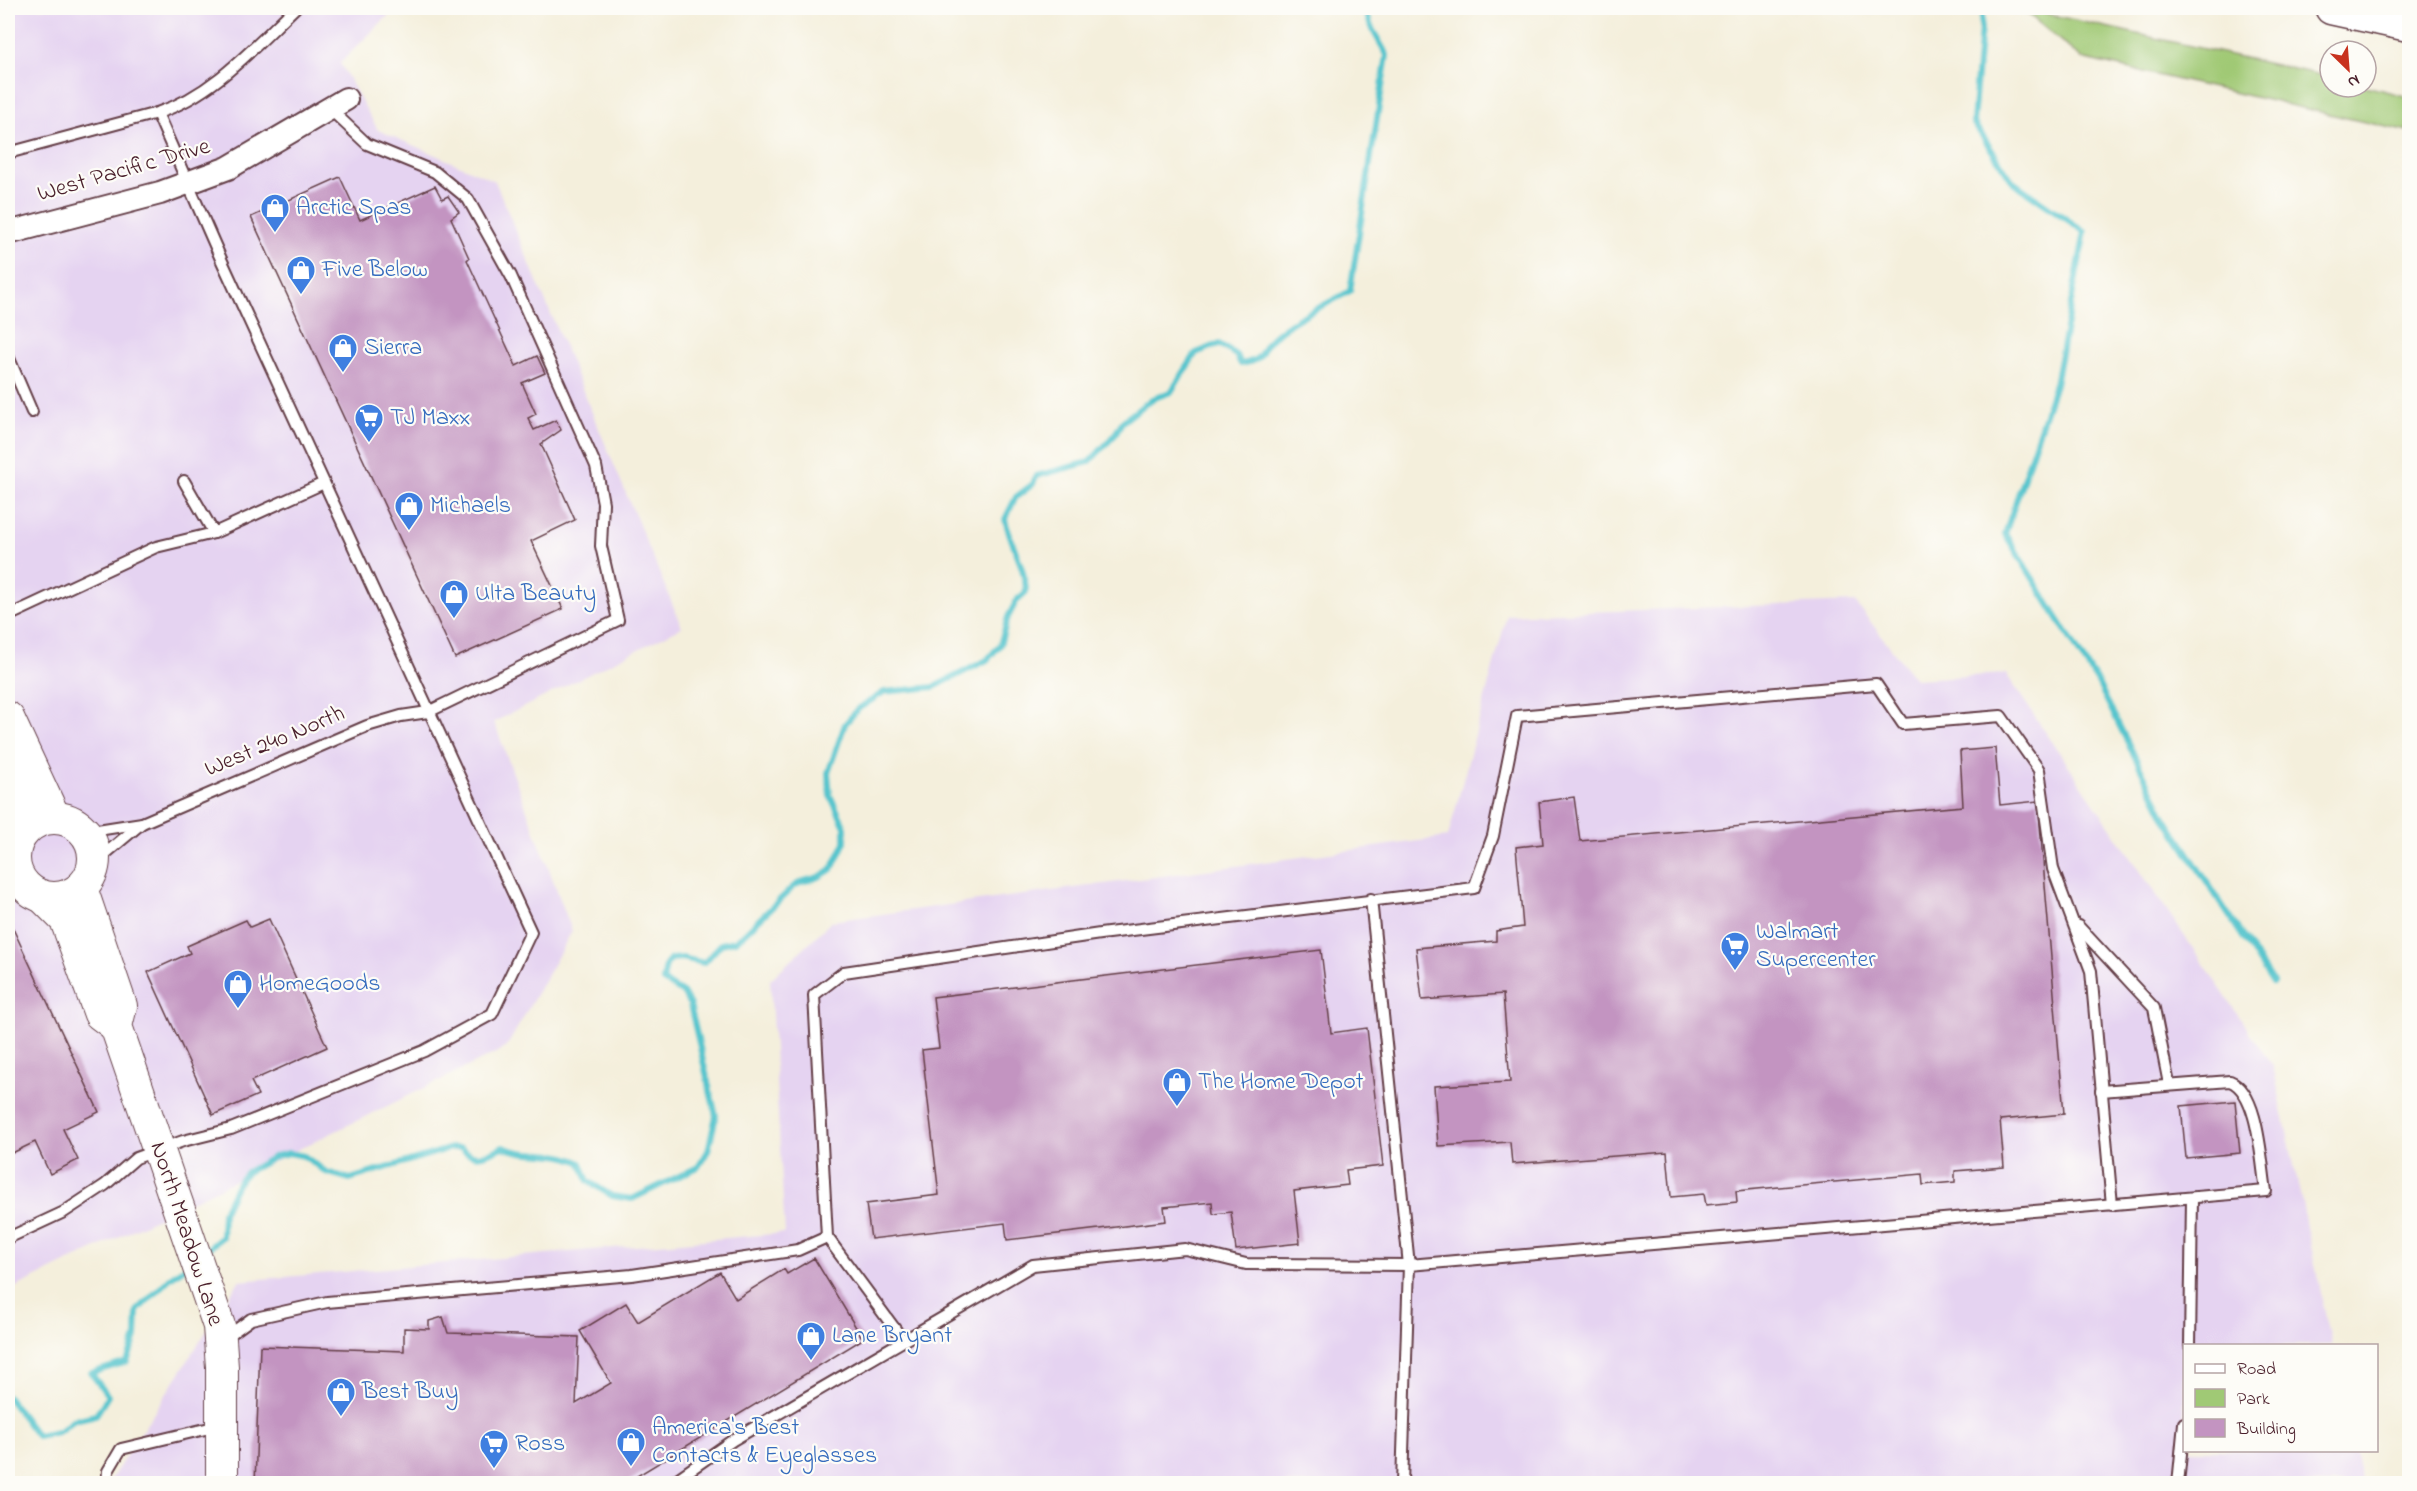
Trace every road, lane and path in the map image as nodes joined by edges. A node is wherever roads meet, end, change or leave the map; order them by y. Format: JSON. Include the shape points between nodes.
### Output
{"nodes":[{"id":1,"x":207,"y":8,"type":"edge"},
{"id":2,"x":295,"y":8,"type":"edge"},
{"id":3,"x":2332,"y":8,"type":"edge"},
{"id":4,"x":206,"y":14,"type":"dead end"},
{"id":5,"x":2409,"y":25,"type":"edge"},
{"id":6,"x":338,"y":104,"type":"joint"},
{"id":7,"x":157,"y":113,"type":"junction"},
{"id":8,"x":8,"y":153,"type":"edge"},
{"id":9,"x":189,"y":183,"type":"junction"},
{"id":10,"x":8,"y":233,"type":"edge"},
{"id":11,"x":8,"y":356,"type":"edge"},
{"id":12,"x":32,"y":412,"type":"dead end"},
{"id":13,"x":184,"y":481,"type":"dead end"},
{"id":14,"x":324,"y":483,"type":"junction"},
{"id":15,"x":214,"y":533,"type":"junction"},
{"id":16,"x":8,"y":616,"type":"edge"},
{"id":17,"x":428,"y":712,"type":"junction"},
{"id":18,"x":8,"y":718,"type":"edge"},
{"id":19,"x":8,"y":775,"type":"edge"},
{"id":20,"x":54,"y":817,"type":"junction"},
{"id":21,"x":142,"y":823,"type":"junction"},
{"id":22,"x":85,"y":832,"type":"junction"},
{"id":23,"x":14,"y":852,"type":"edge"},
{"id":24,"x":87,"y":876,"type":"junction"},
{"id":25,"x":27,"y":892,"type":"edge"},
{"id":26,"x":1371,"y":898,"type":"junction"},
{"id":27,"x":2075,"y":923,"type":"junction"},
{"id":28,"x":116,"y":1026,"type":"junction"},
{"id":29,"x":2169,"y":1084,"type":"junction"},
{"id":30,"x":2101,"y":1091,"type":"junction"},
{"id":31,"x":163,"y":1163,"type":"junction"},
{"id":32,"x":2192,"y":1198,"type":"junction"},
{"id":33,"x":2112,"y":1205,"type":"junction"},
{"id":34,"x":827,"y":1237,"type":"junction"},
{"id":35,"x":8,"y":1238,"type":"edge"},
{"id":36,"x":1409,"y":1265,"type":"junction"},
{"id":37,"x":220,"y":1334,"type":"junction"},
{"id":38,"x":903,"y":1340,"type":"junction"},
{"id":39,"x":2190,"y":1344,"type":"edge"},
{"id":40,"x":223,"y":1425,"type":"junction"},
{"id":41,"x":2183,"y":1433,"type":"edge"},
{"id":42,"x":107,"y":1484,"type":"edge"},
{"id":43,"x":222,"y":1484,"type":"edge"},
{"id":44,"x":670,"y":1484,"type":"edge"},
{"id":45,"x":1402,"y":1484,"type":"edge"},
{"id":46,"x":2178,"y":1484,"type":"edge"}],
"edges":[{"from":1,"to":4,"type":"path"},
{"from":2,"to":7,"type":"lane","via":[[242,60],[182,105]]},
{"from":3,"to":5,"type":"highway"},
{"from":6,"to":9,"type":"street","name":"West Pacific Drive","via":[[228,168]]},
{"from":6,"to":17,"type":"lane","name":"West 240 North","via":[[367,144],[435,172],[468,199],[511,276],[596,466],[603,503],[601,546],[618,620]]},
{"from":7,"to":8,"type":"lane"},
{"from":7,"to":9,"type":"lane"},
{"from":9,"to":10,"type":"street","name":"West Pacific Drive"},
{"from":9,"to":14,"type":"lane"},
{"from":11,"to":12,"type":"lane"},
{"from":13,"to":15,"type":"lane"},
{"from":14,"to":15,"type":"lane"},
{"from":14,"to":17,"type":"lane"},
{"from":15,"to":16,"type":"lane","via":[[156,548]]},
{"from":17,"to":21,"type":"lane","name":"West 240 North","via":[[367,726]]},
{"from":17,"to":31,"type":"lane","via":[[531,933],[492,1014],[424,1051],[231,1129]]},
{"from":18,"to":20,"type":"street"},
{"from":19,"to":23,"type":"street","via":[[21,804]]},
{"from":20,"to":22,"type":"street","via":[[66,819]]},
{"from":20,"to":23,"type":"street","via":[[41,819]]},
{"from":21,"to":22,"type":"lane","name":"West 240 North"},
{"from":21,"to":24,"type":"lane","name":"West 240 North"},
{"from":22,"to":24,"type":"street","via":[[94,853]]},
{"from":23,"to":25,"type":"street","via":[[18,877]]},
{"from":24,"to":25,"type":"street","via":[[69,895],[56,898]]},
{"from":24,"to":28,"type":"street","name":"North Meadow Lane","via":[[121,1006]]},
{"from":25,"to":28,"type":"street","name":"North Meadow Lane","via":[[66,920],[100,1014]]},
{"from":26,"to":27,"type":"lane","via":[[1474,888],[1493,836],[1517,716],[1876,684],[1903,724],[2001,716],[2039,770],[2054,869]]},
{"from":26,"to":34,"type":"lane","via":[[844,972],[814,995]]},
{"from":26,"to":36,"type":"lane"},
{"from":27,"to":29,"type":"lane","via":[[2154,1008]]},
{"from":27,"to":30,"type":"lane","via":[[2091,971]]},
{"from":28,"to":31,"type":"street","name":"North Meadow Lane"},
{"from":29,"to":30,"type":"lane"},
{"from":29,"to":32,"type":"lane","via":[[2230,1081],[2240,1084],[2252,1106],[2266,1191]]},
{"from":30,"to":33,"type":"lane"},
{"from":31,"to":35,"type":"lane","via":[[136,1158],[64,1212]]},
{"from":31,"to":37,"type":"street","name":"North Meadow Lane"},
{"from":32,"to":33,"type":"lane"},
{"from":32,"to":39,"type":"lane"},
{"from":33,"to":36,"type":"lane"},
{"from":34,"to":37,"type":"lane","via":[[798,1250],[632,1275],[327,1302],[251,1319]]},
{"from":34,"to":38,"type":"lane"},
{"from":36,"to":38,"type":"lane","via":[[1246,1264],[1185,1249],[1033,1265]]},
{"from":36,"to":45,"type":"lane"},
{"from":37,"to":40,"type":"street","name":"North Meadow Lane"},
{"from":38,"to":44,"type":"lane","via":[[732,1440]]},
{"from":40,"to":42,"type":"lane","via":[[122,1449],[108,1471]]},
{"from":40,"to":43,"type":"street","name":"North Meadow Lane"},
{"from":41,"to":46,"type":"lane"}]}
